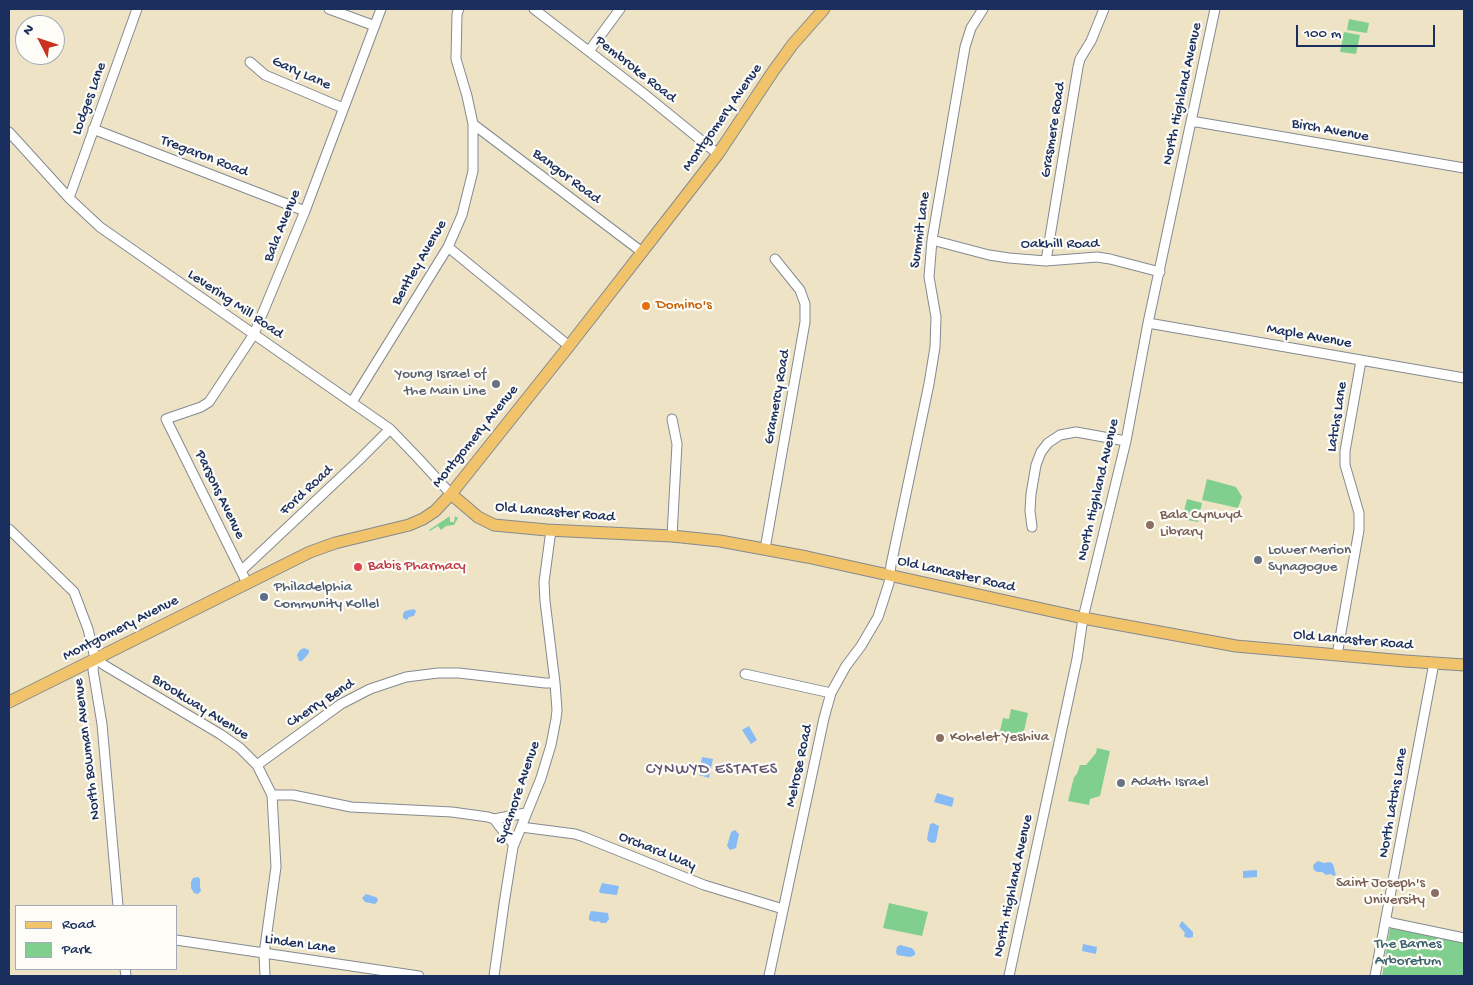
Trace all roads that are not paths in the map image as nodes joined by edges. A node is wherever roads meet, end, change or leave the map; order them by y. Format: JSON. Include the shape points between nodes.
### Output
{"nodes":[{"id":1,"x":137,"y":9,"type":"edge"},
{"id":2,"x":329,"y":9,"type":"edge"},
{"id":3,"x":381,"y":9,"type":"edge"},
{"id":4,"x":459,"y":9,"type":"edge"},
{"id":5,"x":534,"y":9,"type":"edge"},
{"id":6,"x":620,"y":9,"type":"edge"},
{"id":7,"x":824,"y":9,"type":"edge"},
{"id":8,"x":982,"y":9,"type":"edge"},
{"id":9,"x":1104,"y":9,"type":"edge"},
{"id":10,"x":1215,"y":9,"type":"edge"},
{"id":11,"x":375,"y":26,"type":"junction"},
{"id":12,"x":589,"y":51,"type":"junction"},
{"id":13,"x":250,"y":62,"type":"dead end"},
{"id":14,"x":343,"y":108,"type":"junction"},
{"id":15,"x":1191,"y":122,"type":"junction"},
{"id":16,"x":472,"y":124,"type":"junction"},
{"id":17,"x":93,"y":129,"type":"junction"},
{"id":18,"x":9,"y":132,"type":"edge"},
{"id":19,"x":718,"y":154,"type":"junction"},
{"id":20,"x":1464,"y":168,"type":"edge"},
{"id":21,"x":69,"y":198,"type":"junction"},
{"id":22,"x":305,"y":211,"type":"junction"},
{"id":23,"x":932,"y":240,"type":"junction"},
{"id":24,"x":448,"y":247,"type":"junction"},
{"id":25,"x":642,"y":252,"type":"junction"},
{"id":26,"x":775,"y":259,"type":"dead end"},
{"id":27,"x":1046,"y":261,"type":"junction"},
{"id":28,"x":1160,"y":272,"type":"junction"},
{"id":29,"x":1148,"y":323,"type":"junction"},
{"id":30,"x":254,"y":334,"type":"junction"},
{"id":31,"x":569,"y":346,"type":"junction"},
{"id":32,"x":1361,"y":360,"type":"junction"},
{"id":33,"x":1464,"y":378,"type":"edge"},
{"id":34,"x":352,"y":402,"type":"junction"},
{"id":35,"x":166,"y":419,"type":"joint"},
{"id":36,"x":672,"y":419,"type":"dead end"},
{"id":37,"x":390,"y":429,"type":"junction"},
{"id":38,"x":1126,"y":441,"type":"junction"},
{"id":39,"x":451,"y":494,"type":"junction"},
{"id":40,"x":1032,"y":526,"type":"dead end"},
{"id":41,"x":9,"y":529,"type":"edge"},
{"id":42,"x":551,"y":530,"type":"junction"},
{"id":43,"x":672,"y":536,"type":"junction"},
{"id":44,"x":765,"y":549,"type":"junction"},
{"id":45,"x":241,"y":571,"type":"junction"},
{"id":46,"x":890,"y":575,"type":"junction"},
{"id":47,"x":247,"y":582,"type":"junction"},
{"id":48,"x":1083,"y":618,"type":"junction"},
{"id":49,"x":1337,"y":655,"type":"junction"},
{"id":50,"x":95,"y":658,"type":"junction"},
{"id":51,"x":1434,"y":663,"type":"junction"},
{"id":52,"x":1464,"y":665,"type":"edge"},
{"id":53,"x":745,"y":674,"type":"dead end"},
{"id":54,"x":555,"y":683,"type":"junction"},
{"id":55,"x":832,"y":694,"type":"junction"},
{"id":56,"x":9,"y":702,"type":"edge"},
{"id":57,"x":257,"y":765,"type":"junction"},
{"id":58,"x":272,"y":795,"type":"junction"},
{"id":59,"x":526,"y":813,"type":"junction"},
{"id":60,"x":494,"y":819,"type":"junction"},
{"id":61,"x":521,"y":827,"type":"junction"},
{"id":62,"x":514,"y":845,"type":"junction"},
{"id":63,"x":118,"y":905,"type":"edge"},
{"id":64,"x":783,"y":909,"type":"junction"},
{"id":65,"x":1387,"y":921,"type":"junction"},
{"id":66,"x":1464,"y":938,"type":"edge"},
{"id":67,"x":178,"y":940,"type":"edge"},
{"id":68,"x":264,"y":954,"type":"junction"},
{"id":69,"x":265,"y":976,"type":"edge"},
{"id":70,"x":419,"y":976,"type":"edge"},
{"id":71,"x":494,"y":976,"type":"edge"},
{"id":72,"x":769,"y":976,"type":"edge"},
{"id":73,"x":1010,"y":976,"type":"edge"},
{"id":74,"x":1376,"y":976,"type":"edge"}],
"edges":[{"from":1,"to":17,"type":"street","name":"Lodges Lane"},
{"from":2,"to":11,"type":"street"},
{"from":3,"to":11,"type":"street","name":"Bala Avenue"},
{"from":4,"to":16,"type":"street","name":"Bentley Avenue","via":[[456,59]]},
{"from":5,"to":12,"type":"street","name":"Pembroke Road"},
{"from":6,"to":12,"type":"street"},
{"from":7,"to":19,"type":"main road","name":"Montgomery Avenue","via":[[793,44]]},
{"from":8,"to":23,"type":"street","name":"Summit Lane","via":[[965,47]]},
{"from":9,"to":27,"type":"street","name":"Grasmere Road","via":[[1080,58]]},
{"from":10,"to":15,"type":"street","name":"North Highland Avenue"},
{"from":11,"to":14,"type":"street","name":"Bala Avenue"},
{"from":12,"to":19,"type":"street","name":"Pembroke Road"},
{"from":13,"to":14,"type":"street","name":"Gary Lane","via":[[265,75]]},
{"from":14,"to":22,"type":"street","name":"Bala Avenue"},
{"from":15,"to":20,"type":"street","name":"Birch Avenue"},
{"from":15,"to":28,"type":"street","name":"North Highland Avenue"},
{"from":16,"to":24,"type":"street","name":"Bentley Avenue","via":[[473,170],[462,215]]},
{"from":16,"to":25,"type":"street","name":"Bangor Road"},
{"from":17,"to":21,"type":"street","name":"Lodges Lane"},
{"from":17,"to":22,"type":"street","name":"Tregaron Road"},
{"from":18,"to":21,"type":"street","name":"Levering Mill Road"},
{"from":19,"to":25,"type":"main road","name":"Montgomery Avenue"},
{"from":21,"to":30,"type":"street","name":"Levering Mill Road","via":[[100,227]]},
{"from":22,"to":30,"type":"street","name":"Bala Avenue"},
{"from":23,"to":27,"type":"street","name":"Oakhill Road","via":[[1002,257]]},
{"from":23,"to":46,"type":"street","name":"Summit Lane","via":[[929,277],[936,317],[935,347]]},
{"from":24,"to":31,"type":"street"},
{"from":24,"to":34,"type":"street","name":"Bentley Avenue"},
{"from":25,"to":31,"type":"main road","name":"Montgomery Avenue"},
{"from":26,"to":44,"type":"street","name":"Gramercy Road","via":[[800,290],[805,304],[805,322]]},
{"from":27,"to":28,"type":"street","name":"Oakhill Road","via":[[1097,257]]},
{"from":28,"to":29,"type":"street","name":"North Highland Avenue"},
{"from":29,"to":32,"type":"street","name":"Maple Avenue"},
{"from":29,"to":38,"type":"street","name":"North Highland Avenue"},
{"from":30,"to":34,"type":"street","name":"Levering Mill Road"},
{"from":30,"to":35,"type":"street","name":"Bala Avenue","via":[[209,402]]},
{"from":31,"to":39,"type":"main road","name":"Montgomery Avenue"},
{"from":32,"to":33,"type":"street","name":"Maple Avenue"},
{"from":32,"to":49,"type":"street","name":"Latchs Lane","via":[[1344,451],[1359,513],[1358,530]]},
{"from":34,"to":37,"type":"street","name":"Levering Mill Road"},
{"from":35,"to":45,"type":"street","name":"Parsons Avenue"},
{"from":36,"to":43,"type":"street","via":[[677,444]]},
{"from":37,"to":39,"type":"street","name":"Levering Mill Road"},
{"from":37,"to":45,"type":"street","name":"Ford Road"},
{"from":38,"to":40,"type":"street","via":[[1076,432],[1048,443],[1036,465],[1030,494]]},
{"from":38,"to":48,"type":"street","name":"North Highland Avenue"},
{"from":39,"to":42,"type":"main road","name":"Old Lancaster Road","via":[[489,523]]},
{"from":39,"to":47,"type":"main road","name":"Montgomery Avenue","via":[[435,511],[418,522],[321,547]]},
{"from":41,"to":50,"type":"street","name":"North Bowman Avenue","via":[[74,592]]},
{"from":42,"to":43,"type":"main road","name":"Old Lancaster Road"},
{"from":42,"to":54,"type":"street","name":"Sycamore Avenue","via":[[544,582]]},
{"from":43,"to":44,"type":"main road","name":"Old Lancaster Road"},
{"from":44,"to":46,"type":"main road","name":"Old Lancaster Road"},
{"from":45,"to":47,"type":"street","name":"Parsons Avenue"},
{"from":46,"to":48,"type":"main road","name":"Old Lancaster Road"},
{"from":46,"to":55,"type":"street","name":"Melrose Road","via":[[878,617],[837,680]]},
{"from":47,"to":50,"type":"main road","name":"Montgomery Avenue"},
{"from":48,"to":49,"type":"main road","name":"Old Lancaster Road","via":[[1236,646]]},
{"from":48,"to":73,"type":"street","name":"North Highland Avenue"},
{"from":49,"to":51,"type":"main road","name":"Old Lancaster Road"},
{"from":50,"to":56,"type":"main road","name":"Montgomery Avenue"},
{"from":50,"to":57,"type":"street","name":"Brookway Avenue","via":[[220,734]]},
{"from":50,"to":63,"type":"street","name":"North Bowman Avenue","via":[[93,670],[102,724]]},
{"from":51,"to":52,"type":"main road","name":"Old Lancaster Road"},
{"from":51,"to":65,"type":"street","name":"North Latchs Lane"},
{"from":53,"to":55,"type":"street"},
{"from":54,"to":57,"type":"street","name":"Cherry Bend","via":[[459,673],[406,677],[370,689],[341,704]]},
{"from":54,"to":59,"type":"street","name":"Sycamore Avenue","via":[[557,710],[551,745]]},
{"from":55,"to":64,"type":"street","name":"Melrose Road"},
{"from":57,"to":58,"type":"street","name":"Brookway Avenue"},
{"from":58,"to":60,"type":"street","via":[[294,795],[352,807],[452,812]]},
{"from":58,"to":68,"type":"street","name":"Brookway Avenue","via":[[276,867]]},
{"from":59,"to":60,"type":"street"},
{"from":59,"to":61,"type":"street","name":"Sycamore Avenue"},
{"from":60,"to":62,"type":"street"},
{"from":61,"to":62,"type":"street","name":"Sycamore Avenue"},
{"from":61,"to":64,"type":"street","name":"Orchard Way","via":[[584,837],[704,885]]},
{"from":62,"to":71,"type":"street","name":"Sycamore Avenue"},
{"from":64,"to":72,"type":"street","name":"Melrose Road"},
{"from":65,"to":66,"type":"street"},
{"from":65,"to":74,"type":"street","name":"North Latchs Lane"},
{"from":67,"to":68,"type":"street","name":"Linden Lane"},
{"from":68,"to":69,"type":"street","name":"Brookway Avenue"},
{"from":68,"to":70,"type":"street","name":"Linden Lane"}]}
